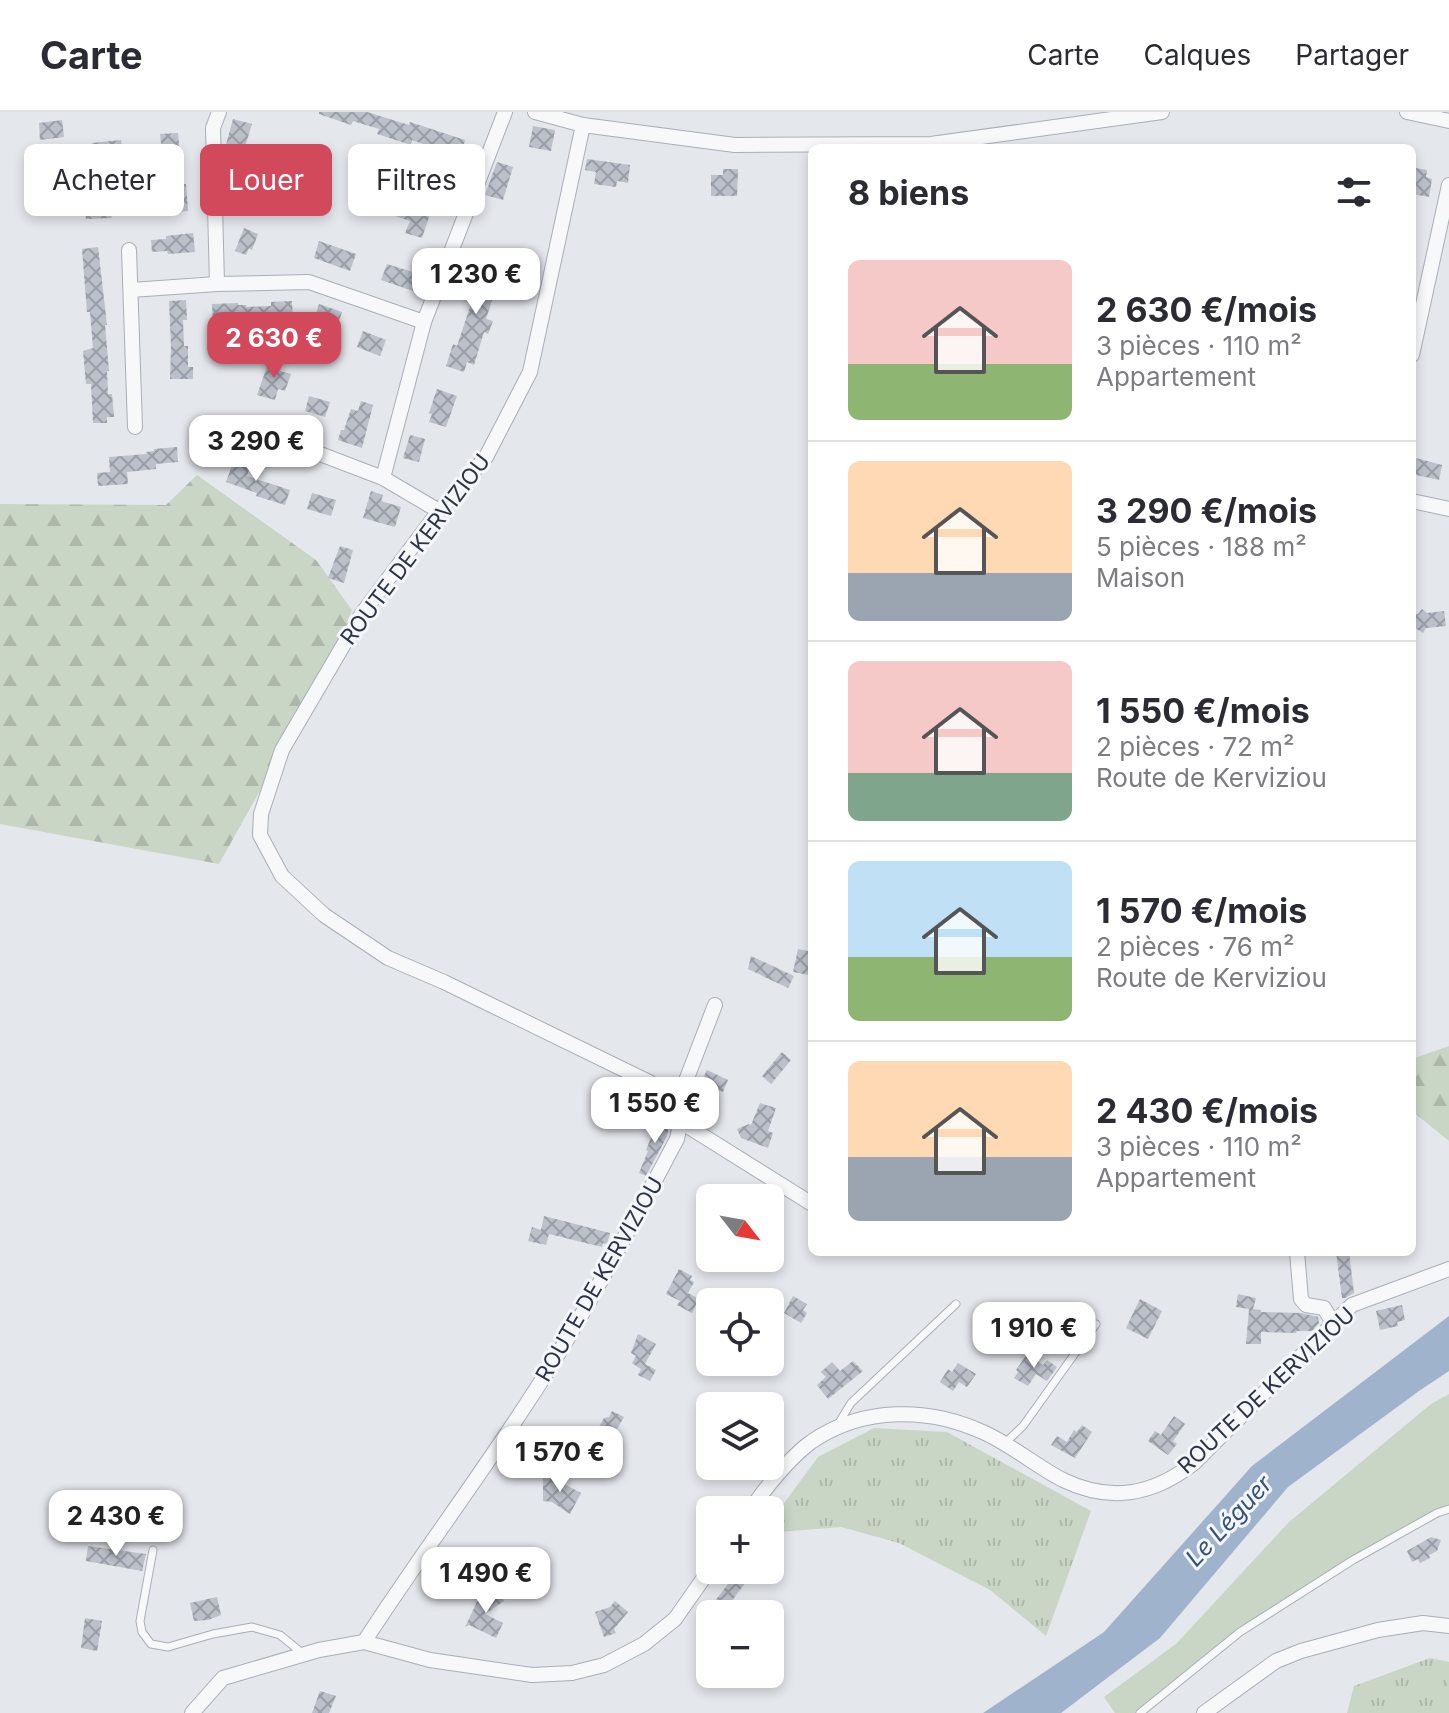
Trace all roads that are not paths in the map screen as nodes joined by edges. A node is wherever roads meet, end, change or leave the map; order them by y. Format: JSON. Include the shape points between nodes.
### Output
{"nodes":[{"id":1,"x":219,"y":112,"type":"edge"},
{"id":2,"x":505,"y":112,"type":"edge"},
{"id":3,"x":535,"y":112,"type":"edge"},
{"id":4,"x":1162,"y":112,"type":"edge"},
{"id":5,"x":1407,"y":112,"type":"edge"},
{"id":6,"x":1449,"y":121,"type":"edge"},
{"id":7,"x":583,"y":125,"type":"junction"},
{"id":8,"x":945,"y":144,"type":"edge"},
{"id":9,"x":808,"y":145,"type":"edge"},
{"id":10,"x":1449,"y":185,"type":"edge"},
{"id":11,"x":1446,"y":217,"type":"edge"},
{"id":12,"x":129,"y":250,"type":"dead end"},
{"id":13,"x":217,"y":284,"type":"junction"},
{"id":14,"x":131,"y":290,"type":"junction"},
{"id":15,"x":424,"y":322,"type":"junction"},
{"id":16,"x":1416,"y":338,"type":"edge"},
{"id":17,"x":244,"y":425,"type":"dead end"},
{"id":18,"x":135,"y":427,"type":"dead end"},
{"id":19,"x":383,"y":478,"type":"junction"},
{"id":20,"x":1416,"y":502,"type":"edge"},
{"id":21,"x":1449,"y":509,"type":"edge"},
{"id":22,"x":439,"y":511,"type":"junction"},
{"id":23,"x":715,"y":1005,"type":"dead end"},
{"id":24,"x":677,"y":1104,"type":"junction"},
{"id":25,"x":681,"y":1122,"type":"junction"},
{"id":26,"x":808,"y":1201,"type":"edge"},
{"id":27,"x":1297,"y":1256,"type":"edge"},
{"id":28,"x":1449,"y":1269,"type":"edge"},
{"id":29,"x":956,"y":1304,"type":"dead end"},
{"id":30,"x":1333,"y":1323,"type":"junction"},
{"id":31,"x":1096,"y":1324,"type":"dead end"},
{"id":32,"x":836,"y":1428,"type":"junction"},
{"id":33,"x":1004,"y":1444,"type":"junction"},
{"id":34,"x":761,"y":1496,"type":"edge"},
{"id":35,"x":1449,"y":1509,"type":"edge"},
{"id":36,"x":153,"y":1550,"type":"dead end"},
{"id":37,"x":700,"y":1584,"type":"edge"},
{"id":38,"x":1449,"y":1626,"type":"edge"},
{"id":39,"x":364,"y":1642,"type":"junction"},
{"id":40,"x":304,"y":1654,"type":"junction"},
{"id":41,"x":192,"y":1713,"type":"edge"},
{"id":42,"x":1140,"y":1713,"type":"edge"},
{"id":43,"x":1204,"y":1713,"type":"edge"}],
"edges":[{"from":1,"to":13,"type":"street","via":[[213,128]]},
{"from":2,"to":15,"type":"street"},
{"from":3,"to":7,"type":"street"},
{"from":4,"to":8,"type":"street"},
{"from":5,"to":6,"type":"street"},
{"from":7,"to":9,"type":"street","via":[[735,145]]},
{"from":7,"to":22,"type":"street","name":"ROUTE DE KERVIZIOU","via":[[530,372],[486,457]]},
{"from":10,"to":11,"type":"street"},
{"from":11,"to":16,"type":"street"},
{"from":12,"to":14,"type":"street"},
{"from":13,"to":14,"type":"street"},
{"from":13,"to":15,"type":"street","via":[[309,282]]},
{"from":14,"to":18,"type":"street"},
{"from":15,"to":19,"type":"street"},
{"from":17,"to":19,"type":"street"},
{"from":19,"to":22,"type":"street"},
{"from":20,"to":21,"type":"street"},
{"from":22,"to":24,"type":"street","name":"ROUTE DE KERVIZIOU","via":[[361,615],[282,750],[261,814],[260,835],[282,876],[324,915],[388,958],[629,1072]]},
{"from":23,"to":24,"type":"street"},
{"from":24,"to":25,"type":"street"},
{"from":25,"to":26,"type":"street"},
{"from":25,"to":39,"type":"street","name":"ROUTE DE KERVIZIOU","via":[[677,1139],[563,1346]]},
{"from":27,"to":30,"type":"street","via":[[1301,1299],[1324,1308]]},
{"from":28,"to":30,"type":"street","name":"ROUTE DE KERVIZIOU","via":[[1352,1305]]},
{"from":29,"to":32,"type":"lane","via":[[851,1403]]},
{"from":30,"to":33,"type":"street","name":"ROUTE DE KERVIZIOU","via":[[1194,1463],[1152,1488],[1128,1494],[1094,1491],[1064,1480]]},
{"from":31,"to":33,"type":"lane","via":[[1023,1426]]},
{"from":32,"to":33,"type":"street","name":"ROUTE DE KERVIZIOU","via":[[901,1413],[938,1416]]},
{"from":32,"to":34,"type":"street","name":"ROUTE DE KERVIZIOU","via":[[788,1462]]},
{"from":35,"to":42,"type":"lane","via":[[1353,1560],[1240,1632]]},
{"from":36,"to":40,"type":"lane","via":[[140,1621],[151,1644],[168,1647],[252,1627],[280,1635]]},
{"from":37,"to":39,"type":"street","via":[[675,1619],[644,1644],[604,1665],[572,1673],[485,1669]]},
{"from":38,"to":43,"type":"street","via":[[1423,1623],[1378,1630],[1301,1651],[1276,1661]]},
{"from":39,"to":40,"type":"street"},
{"from":40,"to":41,"type":"street","via":[[223,1678]]}]}
